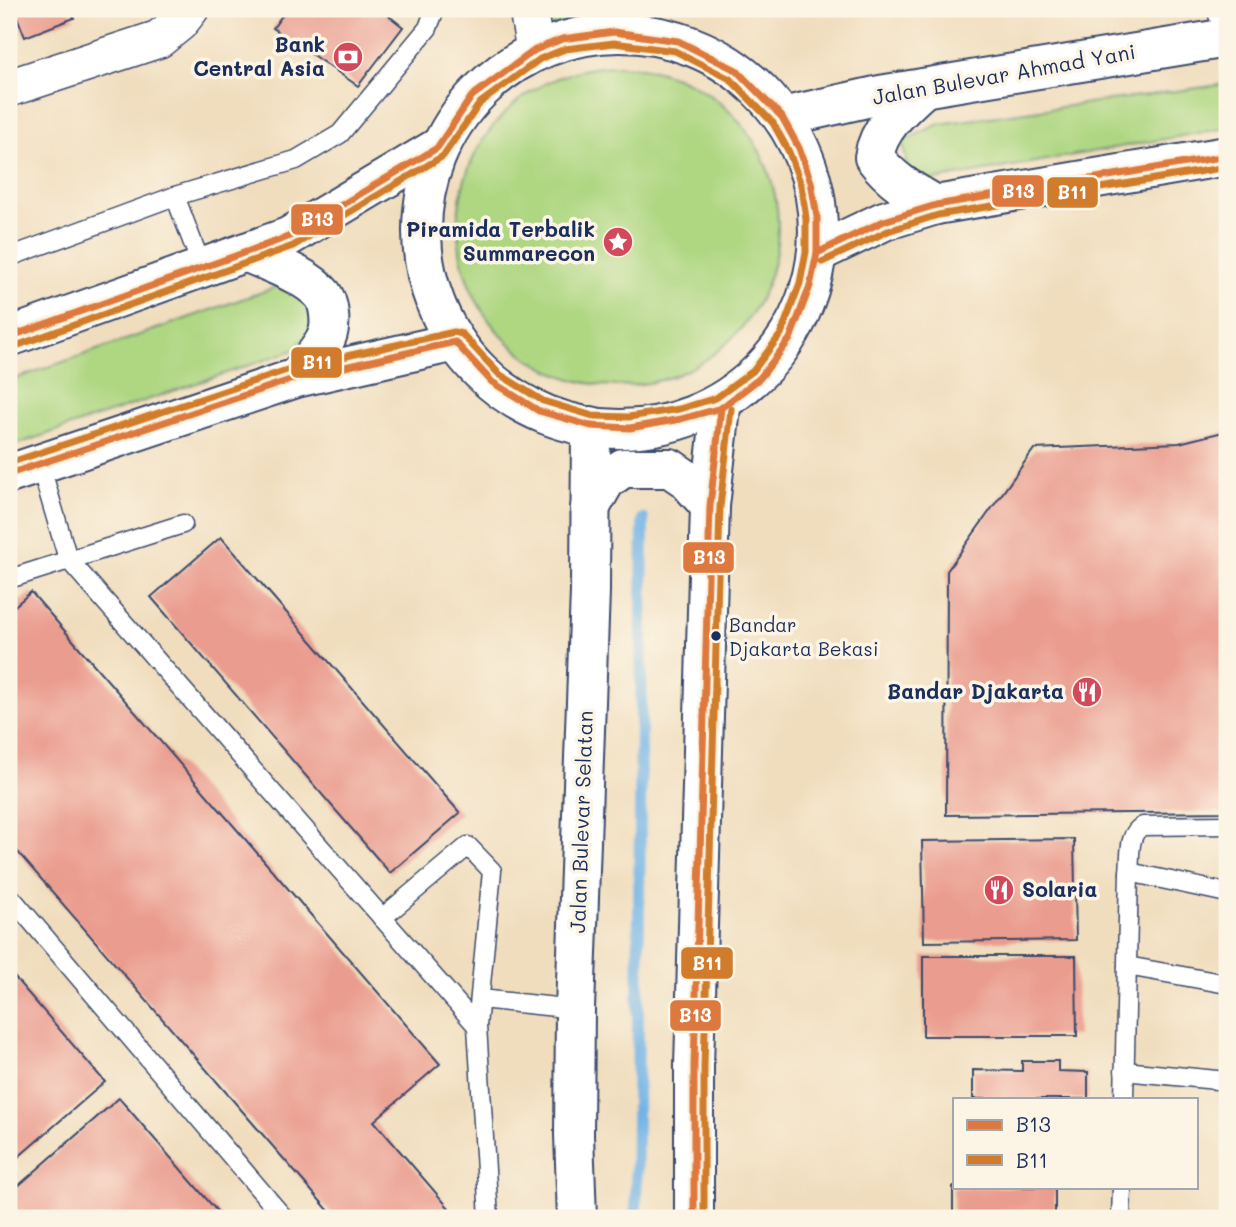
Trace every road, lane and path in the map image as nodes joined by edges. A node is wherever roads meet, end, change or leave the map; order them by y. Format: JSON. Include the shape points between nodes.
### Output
{"nodes":[{"id":1,"x":190,"y":9,"type":"edge"},
{"id":2,"x":435,"y":9,"type":"edge"},
{"id":3,"x":528,"y":9,"type":"edge"},
{"id":4,"x":1216,"y":9,"type":"edge"},
{"id":5,"x":611,"y":20,"type":"edge"},
{"id":6,"x":1227,"y":38,"type":"edge"},
{"id":7,"x":535,"y":50,"type":"junction"},
{"id":8,"x":9,"y":88,"type":"edge"},
{"id":9,"x":924,"y":88,"type":"junction"},
{"id":10,"x":782,"y":117,"type":"junction"},
{"id":11,"x":438,"y":148,"type":"junction"},
{"id":12,"x":1227,"y":156,"type":"edge"},
{"id":13,"x":175,"y":196,"type":"junction"},
{"id":14,"x":936,"y":205,"type":"junction"},
{"id":15,"x":246,"y":253,"type":"junction"},
{"id":16,"x":817,"y":253,"type":"junction"},
{"id":17,"x":9,"y":257,"type":"edge"},
{"id":18,"x":202,"y":267,"type":"junction"},
{"id":19,"x":9,"y":337,"type":"edge"},
{"id":20,"x":456,"y":342,"type":"junction"},
{"id":21,"x":296,"y":378,"type":"junction"},
{"id":22,"x":722,"y":408,"type":"junction"},
{"id":23,"x":591,"y":426,"type":"junction"},
{"id":24,"x":25,"y":469,"type":"edge"},
{"id":25,"x":710,"y":506,"type":"junction"},
{"id":26,"x":590,"y":508,"type":"junction"},
{"id":27,"x":183,"y":524,"type":"dead end"},
{"id":28,"x":68,"y":559,"type":"junction"},
{"id":29,"x":9,"y":579,"type":"edge"},
{"id":30,"x":1227,"y":825,"type":"edge"},
{"id":31,"x":1129,"y":872,"type":"junction"},
{"id":32,"x":1227,"y":893,"type":"edge"},
{"id":33,"x":9,"y":895,"type":"edge"},
{"id":34,"x":382,"y":918,"type":"junction"},
{"id":35,"x":1127,"y":966,"type":"junction"},
{"id":36,"x":1227,"y":984,"type":"edge"},
{"id":37,"x":480,"y":999,"type":"junction"},
{"id":38,"x":575,"y":1009,"type":"junction"},
{"id":39,"x":477,"y":1026,"type":"junction"},
{"id":40,"x":1124,"y":1071,"type":"junction"},
{"id":41,"x":1227,"y":1081,"type":"edge"},
{"id":42,"x":1124,"y":1098,"type":"edge"},
{"id":43,"x":1122,"y":1188,"type":"edge"},
{"id":44,"x":486,"y":1216,"type":"edge"},
{"id":45,"x":284,"y":1218,"type":"edge"},
{"id":46,"x":577,"y":1218,"type":"edge"},
{"id":47,"x":694,"y":1218,"type":"edge"},
{"id":48,"x":1121,"y":1218,"type":"edge"}],
"edges":[{"from":1,"to":8,"type":"street","via":[[159,39]]},
{"from":2,"to":13,"type":"lane","via":[[428,28],[340,135],[296,160]]},
{"from":3,"to":7,"type":"street"},
{"from":4,"to":6,"type":"lane"},
{"from":5,"to":7,"type":"main road"},
{"from":5,"to":10,"type":"main road","via":[[678,41],[736,70]]},
{"from":6,"to":9,"type":"main road","name":"Jalan Bulevar Ahmad Yani"},
{"from":7,"to":11,"type":"main road","via":[[472,96]]},
{"from":9,"to":10,"type":"main road","name":"Jalan Bulevar Ahmad Yani"},
{"from":9,"to":14,"type":"main road","via":[[887,127],[874,157],[908,189]]},
{"from":10,"to":16,"type":"main road","via":[[811,182]]},
{"from":11,"to":15,"type":"main road","via":[[288,237]]},
{"from":11,"to":20,"type":"main road","via":[[423,196],[421,246],[432,297]]},
{"from":12,"to":14,"type":"main road"},
{"from":13,"to":17,"type":"lane"},
{"from":13,"to":18,"type":"lane"},
{"from":14,"to":16,"type":"main road","via":[[884,221]]},
{"from":15,"to":18,"type":"main road"},
{"from":15,"to":21,"type":"main road","via":[[299,277],[325,297],[328,332]]},
{"from":16,"to":22,"type":"main road","via":[[790,339],[760,377]]},
{"from":18,"to":19,"type":"main road"},
{"from":20,"to":21,"type":"main road"},
{"from":20,"to":23,"type":"main road","via":[[492,382],[539,411]]},
{"from":21,"to":24,"type":"main road"},
{"from":22,"to":23,"type":"main road","via":[[630,428]]},
{"from":22,"to":25,"type":"main road"},
{"from":23,"to":26,"type":"main road","name":"Jalan Bulevar Selatan"},
{"from":24,"to":28,"type":"lane"},
{"from":25,"to":26,"type":"main road","via":[[670,468],[623,468],[606,480]]},
{"from":25,"to":47,"type":"main road"},
{"from":26,"to":38,"type":"main road","name":"Jalan Bulevar Selatan"},
{"from":27,"to":28,"type":"lane"},
{"from":28,"to":29,"type":"lane"},
{"from":28,"to":34,"type":"lane"},
{"from":30,"to":31,"type":"lane","via":[[1136,829]]},
{"from":31,"to":32,"type":"lane"},
{"from":31,"to":35,"type":"lane"},
{"from":33,"to":45,"type":"lane"},
{"from":34,"to":37,"type":"lane","via":[[468,846],[492,871]]},
{"from":34,"to":39,"type":"lane"},
{"from":35,"to":36,"type":"lane"},
{"from":35,"to":40,"type":"lane"},
{"from":37,"to":38,"type":"lane"},
{"from":37,"to":39,"type":"lane"},
{"from":38,"to":46,"type":"main road","name":"Jalan Bulevar Selatan"},
{"from":39,"to":44,"type":"lane"},
{"from":40,"to":41,"type":"lane"},
{"from":40,"to":42,"type":"lane"},
{"from":43,"to":48,"type":"lane"}]}
